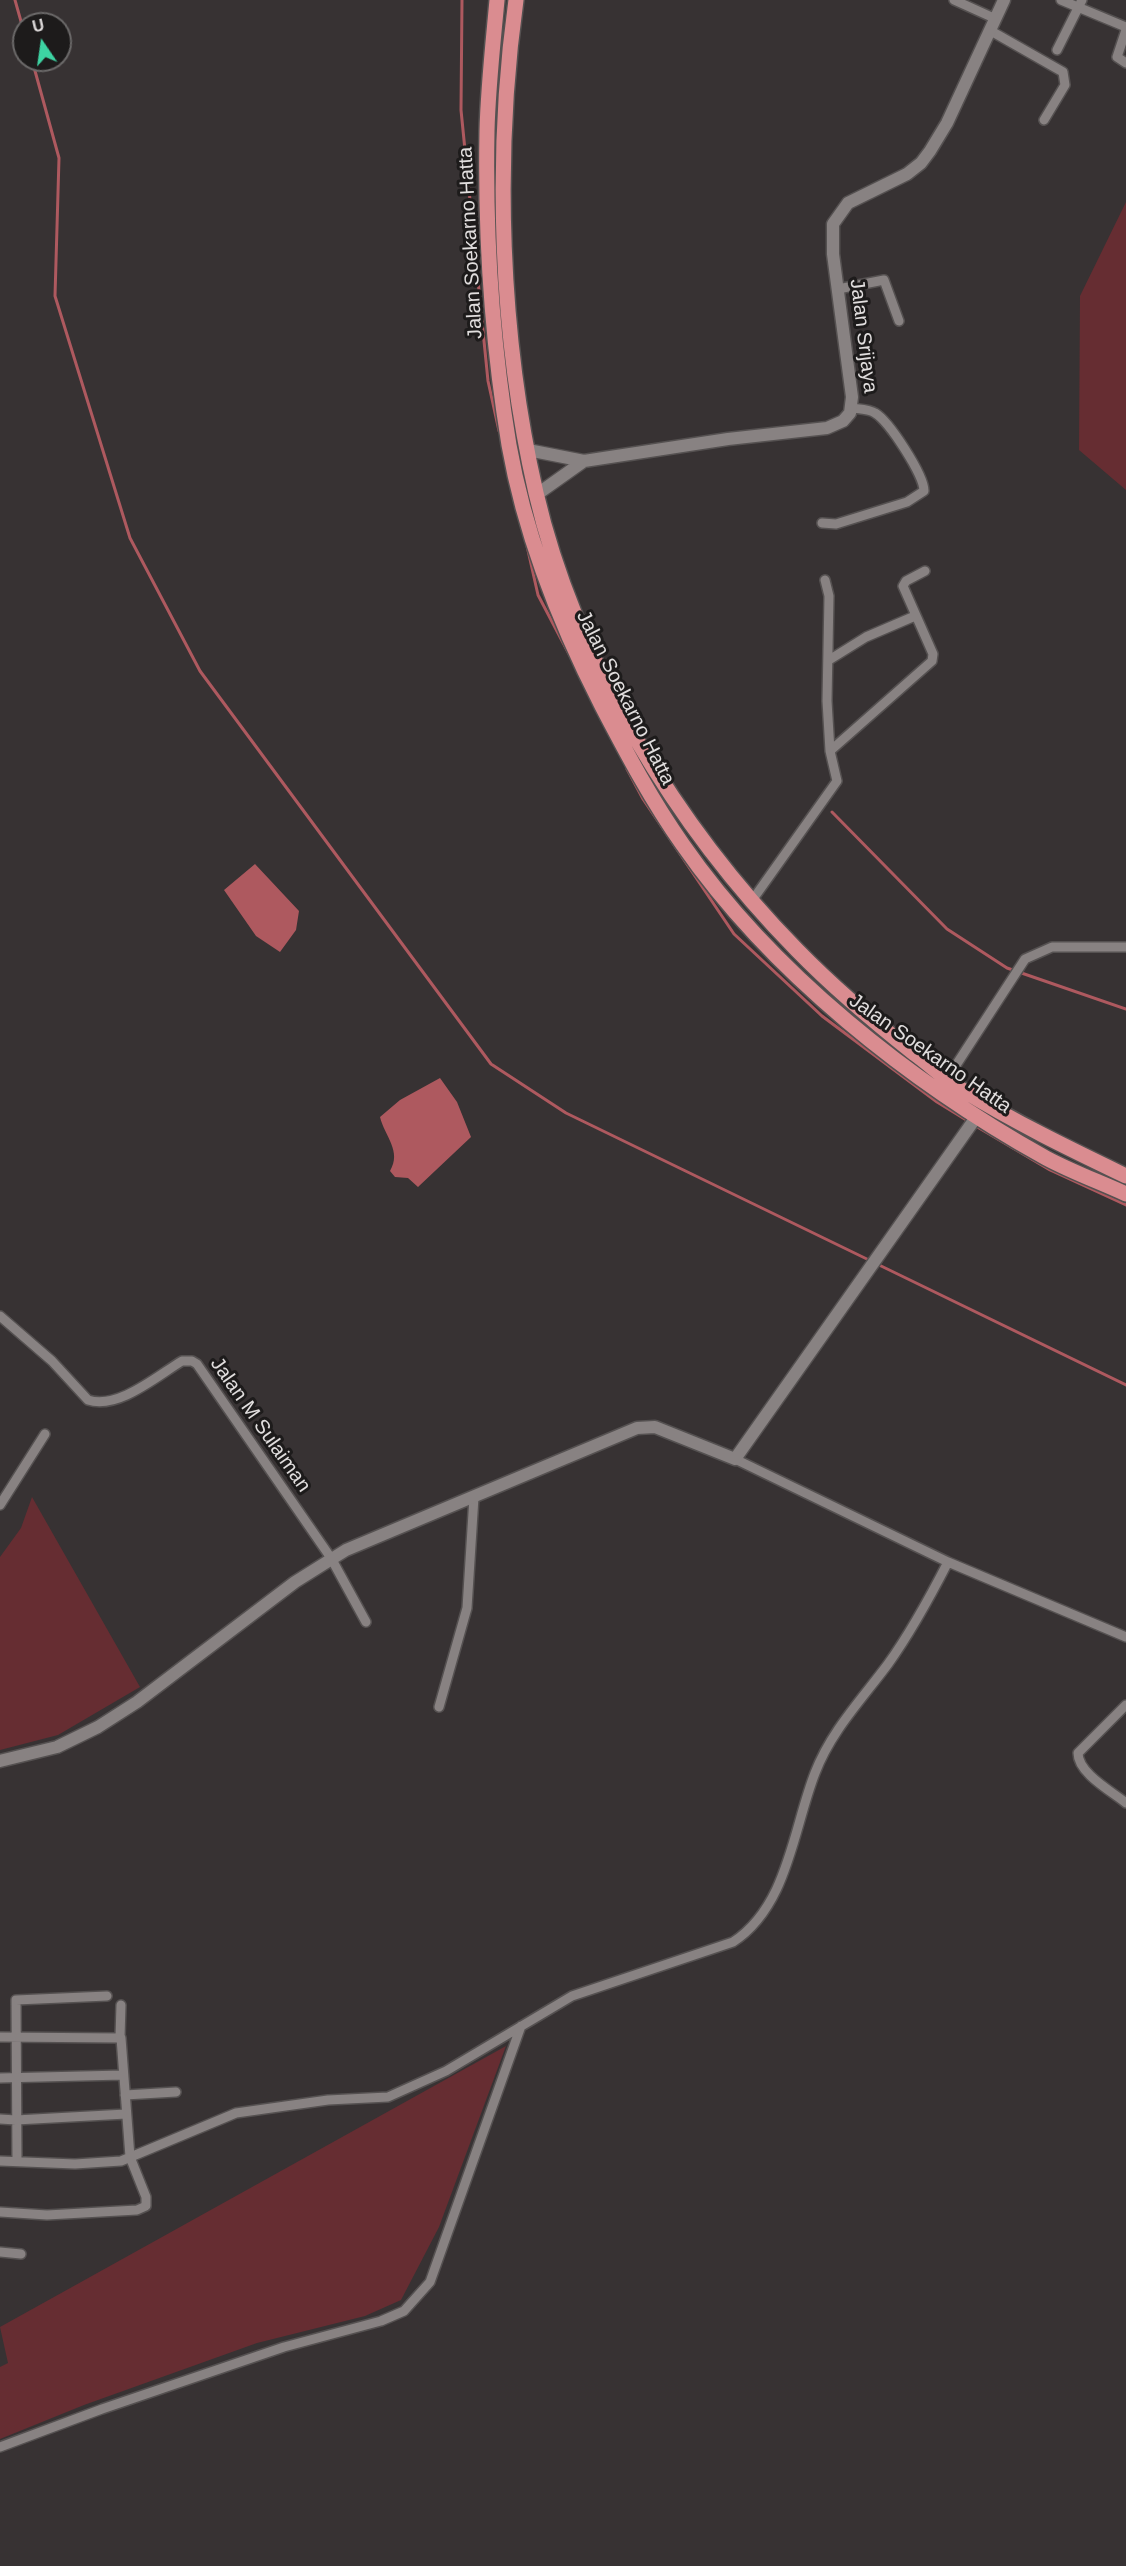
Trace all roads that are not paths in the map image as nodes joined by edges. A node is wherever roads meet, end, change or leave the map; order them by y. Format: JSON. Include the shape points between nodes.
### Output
{"nodes":[{"id":1,"x":496,"y":0,"type":"edge"},
{"id":2,"x":516,"y":0,"type":"edge"},
{"id":3,"x":954,"y":0,"type":"edge"},
{"id":4,"x":1004,"y":0,"type":"edge"},
{"id":5,"x":1062,"y":0,"type":"edge"},
{"id":6,"x":1081,"y":4,"type":"edge"},
{"id":7,"x":993,"y":25,"type":"junction"},
{"id":8,"x":1126,"y":28,"type":"edge"},
{"id":9,"x":1057,"y":50,"type":"dead end"},
{"id":10,"x":1126,"y":63,"type":"edge"},
{"id":11,"x":1044,"y":120,"type":"dead end"},
{"id":12,"x":838,"y":289,"type":"junction"},
{"id":13,"x":898,"y":321,"type":"dead end"},
{"id":14,"x":852,"y":408,"type":"junction"},
{"id":15,"x":528,"y":450,"type":"junction"},
{"id":16,"x":584,"y":461,"type":"junction"},
{"id":17,"x":536,"y":495,"type":"junction"},
{"id":18,"x":822,"y":523,"type":"dead end"},
{"id":19,"x":925,"y":571,"type":"dead end"},
{"id":20,"x":825,"y":580,"type":"dead end"},
{"id":21,"x":915,"y":616,"type":"junction"},
{"id":22,"x":829,"y":660,"type":"junction"},
{"id":23,"x":830,"y":751,"type":"junction"},
{"id":24,"x":751,"y":902,"type":"junction"},
{"id":25,"x":1126,"y":947,"type":"edge"},
{"id":26,"x":947,"y":1078,"type":"junction"},
{"id":27,"x":976,"y":1118,"type":"junction"},
{"id":28,"x":1126,"y":1176,"type":"edge"},
{"id":29,"x":1126,"y":1194,"type":"edge"},
{"id":30,"x":0,"y":1316,"type":"edge"},
{"id":31,"x":45,"y":1434,"type":"dead end"},
{"id":32,"x":735,"y":1459,"type":"junction"},
{"id":33,"x":474,"y":1497,"type":"junction"},
{"id":34,"x":0,"y":1505,"type":"edge"},
{"id":35,"x":332,"y":1558,"type":"junction"},
{"id":36,"x":948,"y":1562,"type":"junction"},
{"id":37,"x":366,"y":1622,"type":"dead end"},
{"id":38,"x":1126,"y":1637,"type":"edge"},
{"id":39,"x":1126,"y":1705,"type":"edge"},
{"id":40,"x":439,"y":1707,"type":"dead end"},
{"id":41,"x":0,"y":1761,"type":"edge"},
{"id":42,"x":1126,"y":1803,"type":"edge"},
{"id":43,"x":107,"y":1996,"type":"dead end"},
{"id":44,"x":121,"y":2005,"type":"dead end"},
{"id":45,"x":521,"y":2026,"type":"junction"},
{"id":46,"x":0,"y":2037,"type":"edge"},
{"id":47,"x":120,"y":2037,"type":"junction"},
{"id":48,"x":15,"y":2039,"type":"junction"},
{"id":49,"x":123,"y":2075,"type":"junction"},
{"id":50,"x":0,"y":2078,"type":"edge"},
{"id":51,"x":16,"y":2079,"type":"junction"},
{"id":52,"x":176,"y":2092,"type":"dead end"},
{"id":53,"x":125,"y":2095,"type":"junction"},
{"id":54,"x":126,"y":2114,"type":"junction"},
{"id":55,"x":0,"y":2119,"type":"edge"},
{"id":56,"x":16,"y":2120,"type":"junction"},
{"id":57,"x":130,"y":2157,"type":"junction"},
{"id":58,"x":0,"y":2161,"type":"edge"},
{"id":59,"x":17,"y":2161,"type":"junction"},
{"id":60,"x":0,"y":2212,"type":"edge"},
{"id":61,"x":0,"y":2252,"type":"edge"},
{"id":62,"x":21,"y":2254,"type":"dead end"},
{"id":63,"x":0,"y":2447,"type":"edge"}],
"edges":[{"from":1,"to":27,"type":"highway","name":"Jalan Soekarno Hatta","via":[[487,137],[492,310],[512,456],[558,616],[635,770],[684,847],[745,922],[835,1013]]},
{"from":2,"to":15,"type":"highway","name":"Jalan Soekarno Hatta","via":[[508,55],[503,210],[507,294]]},
{"from":3,"to":7,"type":"street"},
{"from":4,"to":7,"type":"street","name":"Jalan Srijaya"},
{"from":5,"to":6,"type":"street"},
{"from":6,"to":8,"type":"street"},
{"from":6,"to":9,"type":"street"},
{"from":7,"to":11,"type":"street","via":[[1063,72],[1065,85]]},
{"from":7,"to":12,"type":"street","name":"Jalan Srijaya","via":[[947,123],[921,163],[848,203],[837,216],[832,234]]},
{"from":8,"to":10,"type":"street","via":[[1117,57]]},
{"from":12,"to":13,"type":"street","via":[[884,280]]},
{"from":12,"to":14,"type":"street","name":"Jalan Srijaya"},
{"from":14,"to":16,"type":"street","name":"Jalan Srijaya","via":[[843,421],[827,428]]},
{"from":14,"to":18,"type":"street","via":[[874,412],[913,462],[924,491],[907,502],[836,524]]},
{"from":15,"to":16,"type":"street"},
{"from":15,"to":17,"type":"highway","name":"Jalan Soekarno Hatta"},
{"from":16,"to":17,"type":"street","name":"Jalan Srijaya"},
{"from":17,"to":24,"type":"highway","name":"Jalan Soekarno Hatta","via":[[579,625],[605,679],[672,797]]},
{"from":19,"to":21,"type":"street","via":[[903,584]]},
{"from":20,"to":22,"type":"street","via":[[829,596]]},
{"from":21,"to":22,"type":"street","via":[[866,637]]},
{"from":21,"to":23,"type":"street","via":[[933,654],[932,661]]},
{"from":22,"to":23,"type":"street"},
{"from":23,"to":24,"type":"street","via":[[837,782]]},
{"from":24,"to":26,"type":"highway","name":"Jalan Soekarno Hatta","via":[[859,1010]]},
{"from":25,"to":26,"type":"street","via":[[1052,947],[1025,959]]},
{"from":26,"to":28,"type":"highway","name":"Jalan Soekarno Hatta","via":[[1052,1140]]},
{"from":27,"to":29,"type":"highway","name":"Jalan Soekarno Hatta","via":[[1048,1159]]},
{"from":27,"to":32,"type":"street"},
{"from":30,"to":35,"type":"street","name":"Jalan M Sulaiman","via":[[52,1360],[88,1400],[96,1402],[115,1401],[182,1361],[192,1360]]},
{"from":31,"to":34,"type":"street"},
{"from":32,"to":33,"type":"street","via":[[655,1427],[643,1426]]},
{"from":32,"to":36,"type":"street"},
{"from":33,"to":35,"type":"street"},
{"from":33,"to":40,"type":"street","via":[[467,1608]]},
{"from":35,"to":37,"type":"street"},
{"from":35,"to":41,"type":"street","via":[[98,1727],[57,1747]]},
{"from":36,"to":38,"type":"street"},
{"from":36,"to":45,"type":"street","via":[[901,1645],[827,1747],[783,1874],[747,1932],[733,1942],[572,1996]]},
{"from":39,"to":42,"type":"street","via":[[1083,1747],[1078,1761]]},
{"from":43,"to":48,"type":"street","via":[[16,1999]]},
{"from":44,"to":47,"type":"street"},
{"from":45,"to":57,"type":"street","via":[[446,2071],[388,2097],[327,2100],[236,2113]]},
{"from":45,"to":63,"type":"street","via":[[430,2282],[405,2311],[102,2409]]},
{"from":46,"to":48,"type":"street"},
{"from":47,"to":48,"type":"street"},
{"from":47,"to":49,"type":"street"},
{"from":48,"to":51,"type":"street"},
{"from":49,"to":51,"type":"street"},
{"from":49,"to":53,"type":"street"},
{"from":50,"to":51,"type":"street"},
{"from":51,"to":56,"type":"street"},
{"from":52,"to":53,"type":"street"},
{"from":53,"to":54,"type":"street"},
{"from":54,"to":56,"type":"street"},
{"from":54,"to":57,"type":"street"},
{"from":55,"to":56,"type":"street"},
{"from":56,"to":59,"type":"street"},
{"from":57,"to":59,"type":"street","via":[[75,2164]]},
{"from":57,"to":60,"type":"street","via":[[146,2206],[136,2210],[47,2215]]},
{"from":58,"to":59,"type":"street"},
{"from":61,"to":62,"type":"street"}]}
